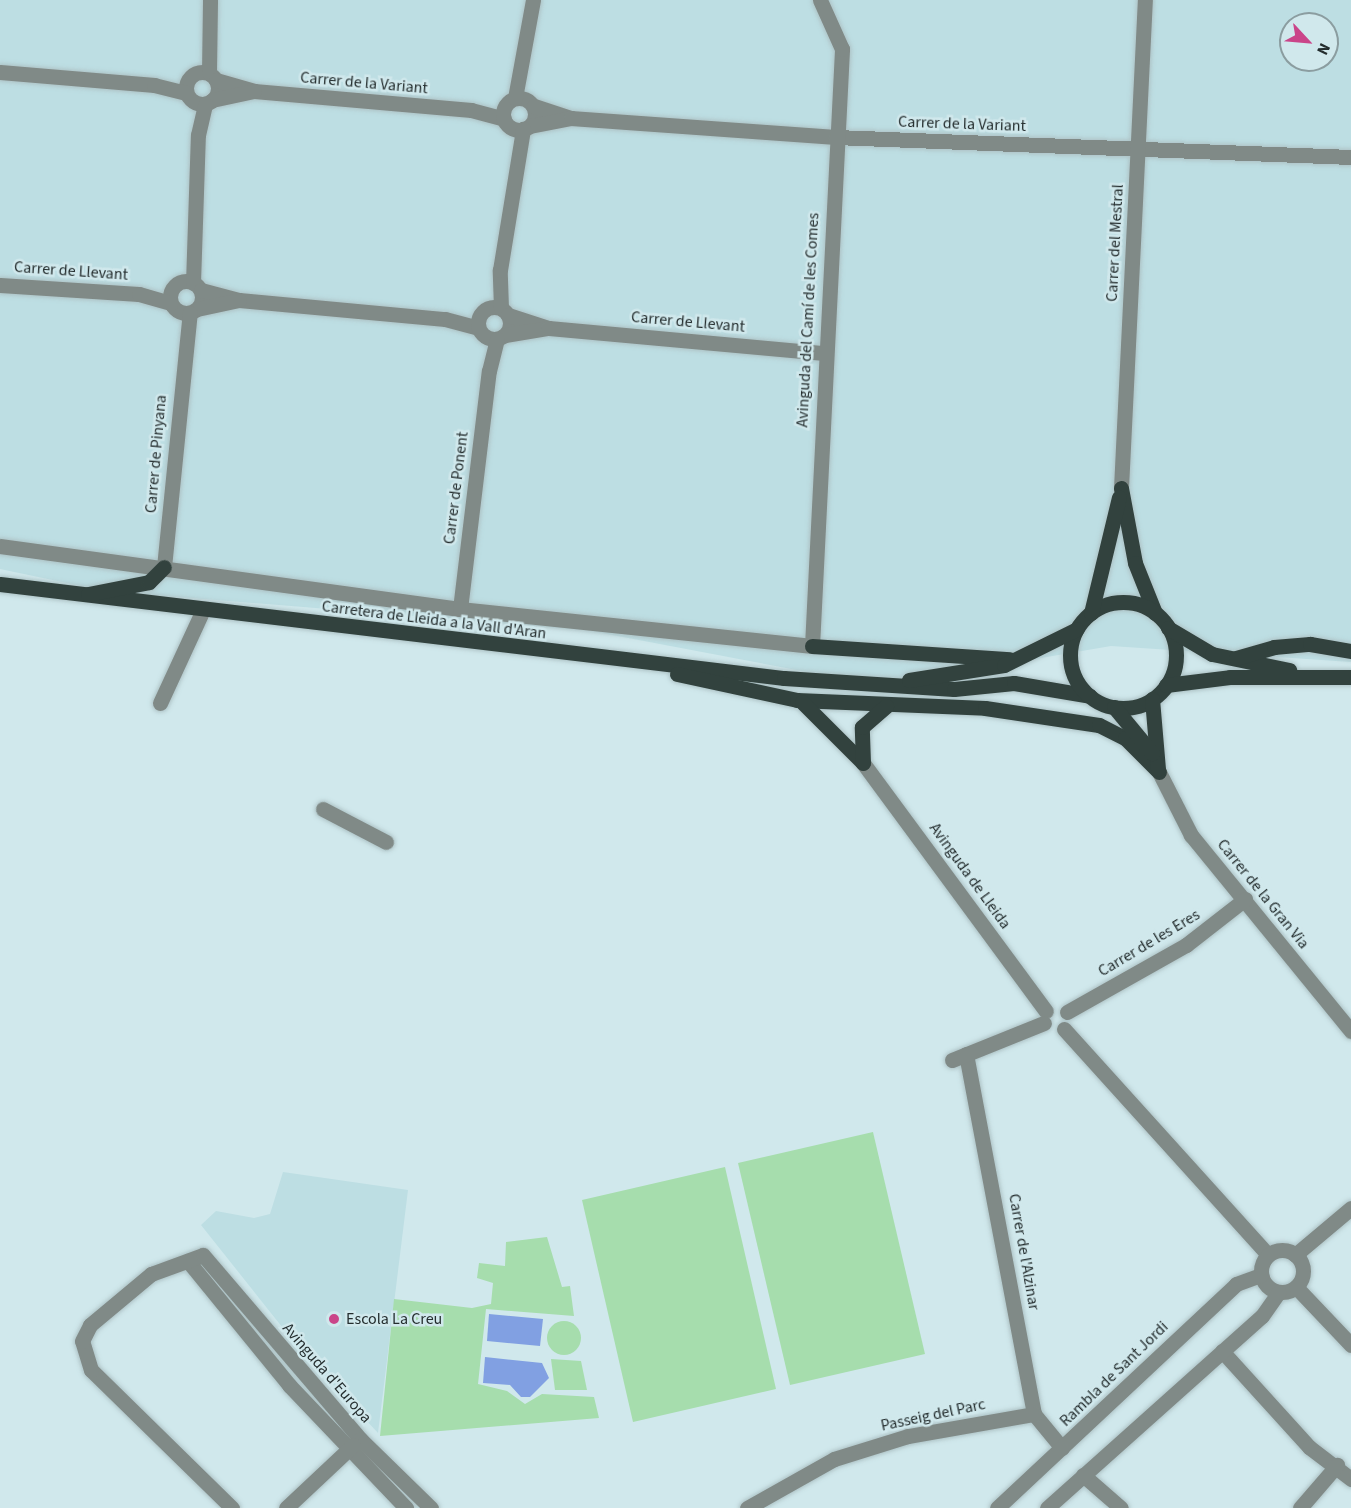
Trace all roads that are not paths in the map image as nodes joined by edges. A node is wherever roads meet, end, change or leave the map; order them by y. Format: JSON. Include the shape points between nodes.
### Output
{"nodes":[{"id":1,"x":210,"y":0,"type":"edge"},
{"id":2,"x":533,"y":0,"type":"edge"},
{"id":3,"x":820,"y":0,"type":"edge"},
{"id":4,"x":1144,"y":0,"type":"edge"},
{"id":5,"x":0,"y":72,"type":"edge"},
{"id":6,"x":203,"y":76,"type":"junction"},
{"id":7,"x":154,"y":85,"type":"junction"},
{"id":8,"x":254,"y":91,"type":"junction"},
{"id":9,"x":199,"y":99,"type":"junction"},
{"id":10,"x":521,"y":101,"type":"junction"},
{"id":11,"x":471,"y":110,"type":"junction"},
{"id":12,"x":571,"y":118,"type":"junction"},
{"id":13,"x":516,"y":125,"type":"junction"},
{"id":14,"x":835,"y":137,"type":"junction"},
{"id":15,"x":1138,"y":148,"type":"junction"},
{"id":16,"x":1351,"y":157,"type":"edge"},
{"id":17,"x":0,"y":285,"type":"edge"},
{"id":18,"x":188,"y":285,"type":"junction"},
{"id":19,"x":139,"y":294,"type":"junction"},
{"id":20,"x":239,"y":300,"type":"junction"},
{"id":21,"x":183,"y":309,"type":"junction"},
{"id":22,"x":495,"y":311,"type":"junction"},
{"id":23,"x":445,"y":319,"type":"junction"},
{"id":24,"x":548,"y":328,"type":"junction"},
{"id":25,"x":491,"y":334,"type":"junction"},
{"id":26,"x":825,"y":353,"type":"junction"},
{"id":27,"x":1121,"y":488,"type":"junction"},
{"id":28,"x":0,"y":546,"type":"edge"},
{"id":29,"x":164,"y":567,"type":"junction"},
{"id":30,"x":0,"y":584,"type":"edge"},
{"id":31,"x":79,"y":596,"type":"junction"},
{"id":32,"x":460,"y":609,"type":"junction"},
{"id":33,"x":202,"y":612,"type":"junction"},
{"id":34,"x":1091,"y":613,"type":"junction"},
{"id":35,"x":1155,"y":613,"type":"junction"},
{"id":36,"x":1168,"y":628,"type":"junction"},
{"id":37,"x":1077,"y":629,"type":"junction"},
{"id":38,"x":813,"y":646,"type":"junction"},
{"id":39,"x":1351,"y":651,"type":"edge"},
{"id":40,"x":1236,"y":658,"type":"junction"},
{"id":41,"x":612,"y":659,"type":"junction"},
{"id":42,"x":1016,"y":659,"type":"junction"},
{"id":43,"x":1316,"y":676,"type":"junction"},
{"id":44,"x":1351,"y":677,"type":"edge"},
{"id":45,"x":865,"y":684,"type":"junction"},
{"id":46,"x":1166,"y":685,"type":"junction"},
{"id":47,"x":954,"y":689,"type":"junction"},
{"id":48,"x":1090,"y":696,"type":"junction"},
{"id":49,"x":1152,"y":699,"type":"junction"},
{"id":50,"x":797,"y":700,"type":"junction"},
{"id":51,"x":160,"y":703,"type":"dead end"},
{"id":52,"x":1114,"y":707,"type":"junction"},
{"id":53,"x":880,"y":708,"type":"junction"},
{"id":54,"x":1154,"y":754,"type":"junction"},
{"id":55,"x":863,"y":763,"type":"junction"},
{"id":56,"x":1160,"y":772,"type":"junction"},
{"id":57,"x":323,"y":809,"type":"dead end"},
{"id":58,"x":386,"y":842,"type":"dead end"},
{"id":59,"x":1245,"y":899,"type":"junction"},
{"id":60,"x":1066,"y":1012,"type":"junction"},
{"id":61,"x":1045,"y":1017,"type":"junction"},
{"id":62,"x":1064,"y":1029,"type":"junction"},
{"id":63,"x":1351,"y":1031,"type":"edge"},
{"id":64,"x":1351,"y":1208,"type":"edge"},
{"id":65,"x":1268,"y":1255,"type":"junction"},
{"id":66,"x":1295,"y":1255,"type":"junction"},
{"id":67,"x":188,"y":1261,"type":"junction"},
{"id":68,"x":1261,"y":1275,"type":"junction"},
{"id":69,"x":1296,"y":1287,"type":"junction"},
{"id":70,"x":1279,"y":1292,"type":"junction"},
{"id":71,"x":1351,"y":1345,"type":"edge"},
{"id":72,"x":1222,"y":1351,"type":"junction"},
{"id":73,"x":1034,"y":1413,"type":"junction"},
{"id":74,"x":360,"y":1439,"type":"junction"},
{"id":75,"x":1062,"y":1448,"type":"junction"},
{"id":76,"x":347,"y":1450,"type":"junction"},
{"id":77,"x":1337,"y":1465,"type":"junction"},
{"id":78,"x":1083,"y":1475,"type":"junction"},
{"id":79,"x":1351,"y":1479,"type":"edge"},
{"id":80,"x":232,"y":1508,"type":"edge"},
{"id":81,"x":286,"y":1508,"type":"edge"},
{"id":82,"x":406,"y":1508,"type":"edge"},
{"id":83,"x":431,"y":1508,"type":"edge"},
{"id":84,"x":747,"y":1508,"type":"edge"},
{"id":85,"x":997,"y":1508,"type":"edge"},
{"id":86,"x":1047,"y":1508,"type":"edge"},
{"id":87,"x":1121,"y":1508,"type":"edge"},
{"id":88,"x":1300,"y":1508,"type":"edge"}],
"edges":[{"from":1,"to":6,"type":"street"},
{"from":2,"to":10,"type":"street"},
{"from":3,"to":14,"type":"street","name":"Avinguda del Camí de les Comes","via":[[842,49]]},
{"from":4,"to":15,"type":"street","name":"Carrer del Mestral"},
{"from":5,"to":7,"type":"street","name":"Carrer de la Variant"},
{"from":6,"to":7,"type":"street","name":"Carrer de la Variant"},
{"from":6,"to":8,"type":"street","name":"Carrer de la Variant"},
{"from":6,"to":9,"type":"street"},
{"from":6,"to":9,"type":"street"},
{"from":7,"to":9,"type":"street","name":"Carrer de la Variant"},
{"from":8,"to":9,"type":"street","name":"Carrer de la Variant"},
{"from":8,"to":11,"type":"street","name":"Carrer de la Variant"},
{"from":9,"to":18,"type":"street"},
{"from":10,"to":11,"type":"street","name":"Carrer de la Variant"},
{"from":10,"to":12,"type":"street","name":"Carrer de la Variant"},
{"from":10,"to":13,"type":"street"},
{"from":10,"to":13,"type":"street"},
{"from":11,"to":13,"type":"street","name":"Carrer de la Variant"},
{"from":12,"to":13,"type":"street","name":"Carrer de la Variant"},
{"from":12,"to":14,"type":"street","name":"Carrer de la Variant"},
{"from":13,"to":22,"type":"street"},
{"from":14,"to":15,"type":"street","name":"Carrer de la Variant"},
{"from":14,"to":26,"type":"street","name":"Avinguda del Camí de les Comes"},
{"from":15,"to":16,"type":"street","name":"Carrer de la Variant"},
{"from":15,"to":27,"type":"street","name":"Carrer del Mestral"},
{"from":17,"to":19,"type":"street","name":"Carrer de Llevant"},
{"from":18,"to":19,"type":"street","name":"Carrer de Llevant"},
{"from":18,"to":20,"type":"street","name":"Carrer de Llevant"},
{"from":18,"to":21,"type":"street"},
{"from":18,"to":21,"type":"street"},
{"from":19,"to":21,"type":"street","name":"Carrer de Llevant"},
{"from":20,"to":21,"type":"street","name":"Carrer de Llevant"},
{"from":20,"to":23,"type":"street","name":"Carrer de Llevant"},
{"from":21,"to":29,"type":"street","name":"Carrer de Pinyana"},
{"from":22,"to":23,"type":"street","name":"Carrer de Llevant"},
{"from":22,"to":24,"type":"street","name":"Carrer de Llevant"},
{"from":22,"to":25,"type":"street"},
{"from":22,"to":25,"type":"street"},
{"from":23,"to":25,"type":"street","name":"Carrer de Llevant"},
{"from":24,"to":25,"type":"street","name":"Carrer de Llevant"},
{"from":24,"to":26,"type":"street","name":"Carrer de Llevant"},
{"from":25,"to":32,"type":"street","name":"Carrer de Ponent"},
{"from":26,"to":38,"type":"street","name":"Avinguda del Camí de les Comes"},
{"from":27,"to":34,"type":"main road"},
{"from":27,"to":35,"type":"main road","via":[[1135,563]]},
{"from":28,"to":29,"type":"street"},
{"from":29,"to":31,"type":"main road","via":[[148,582]]},
{"from":29,"to":32,"type":"street"},
{"from":30,"to":31,"type":"main road","name":"Carretera de Lleida a la Vall d'Aran"},
{"from":31,"to":33,"type":"main road","name":"Carretera de Lleida a la Vall d'Aran"},
{"from":32,"to":38,"type":"street"},
{"from":33,"to":41,"type":"main road","name":"Carretera de Lleida a la Vall d'Aran"},
{"from":33,"to":51,"type":"street"},
{"from":34,"to":35,"type":"main road","via":[[1123,602]]},
{"from":34,"to":37,"type":"main road"},
{"from":35,"to":36,"type":"main road"},
{"from":36,"to":40,"type":"main road","via":[[1212,654]]},
{"from":36,"to":46,"type":"main road","via":[[1175,657]]},
{"from":37,"to":42,"type":"main road"},
{"from":37,"to":48,"type":"main road","via":[[1071,665]]},
{"from":38,"to":42,"type":"main road"},
{"from":39,"to":40,"type":"main road","via":[[1310,644],[1274,646]]},
{"from":40,"to":43,"type":"main road"},
{"from":41,"to":45,"type":"main road","name":"Carretera de Lleida a la Vall d'Aran"},
{"from":41,"to":50,"type":"main road"},
{"from":42,"to":45,"type":"main road","via":[[948,676]]},
{"from":43,"to":44,"type":"main road"},
{"from":43,"to":46,"type":"main road","via":[[1230,677]]},
{"from":45,"to":47,"type":"main road"},
{"from":46,"to":49,"type":"main road"},
{"from":47,"to":48,"type":"main road","via":[[1014,683]]},
{"from":47,"to":53,"type":"main road"},
{"from":48,"to":52,"type":"main road"},
{"from":49,"to":52,"type":"main road"},
{"from":49,"to":54,"type":"main road"},
{"from":50,"to":53,"type":"main road"},
{"from":50,"to":55,"type":"main road","via":[[823,718]]},
{"from":52,"to":54,"type":"main road"},
{"from":53,"to":55,"type":"main road","via":[[860,733]]},
{"from":53,"to":56,"type":"main road","via":[[985,708],[1099,725],[1125,738]]},
{"from":54,"to":56,"type":"main road"},
{"from":55,"to":61,"type":"street","name":"Avinguda de Lleida"},
{"from":56,"to":59,"type":"street","name":"Carrer de la Gran Via","via":[[1191,835]]},
{"from":57,"to":58,"type":"street"},
{"from":59,"to":60,"type":"street","name":"Carrer de les Eres","via":[[1186,945]]},
{"from":59,"to":63,"type":"street","name":"Carrer de la Gran Via"},
{"from":60,"to":61,"type":"street","via":[[1057,1006]]},
{"from":60,"to":62,"type":"street"},
{"from":61,"to":62,"type":"street","via":[[1052,1031]]},
{"from":61,"to":73,"type":"street","name":"Carrer de l'Alzinar","via":[[959,1057]]},
{"from":62,"to":65,"type":"street"},
{"from":64,"to":66,"type":"street"},
{"from":65,"to":66,"type":"street","via":[[1282,1250]]},
{"from":65,"to":68,"type":"street"},
{"from":66,"to":69,"type":"street","via":[[1302,1267]]},
{"from":67,"to":74,"type":"street","name":"Avinguda d'Europa","via":[[203,1255]]},
{"from":67,"to":76,"type":"street"},
{"from":67,"to":80,"type":"street","via":[[151,1274],[90,1325],[81,1341],[83,1355],[91,1370]]},
{"from":68,"to":70,"type":"street"},
{"from":68,"to":75,"type":"street","name":"Rambla de Sant Jordi","via":[[1236,1284]]},
{"from":69,"to":70,"type":"street"},
{"from":69,"to":71,"type":"street"},
{"from":70,"to":72,"type":"street"},
{"from":72,"to":77,"type":"street","via":[[1309,1447]]},
{"from":72,"to":78,"type":"street"},
{"from":73,"to":75,"type":"street","name":"Carrer de l'Alzinar"},
{"from":73,"to":84,"type":"street","name":"Passeig del Parc","via":[[908,1436],[834,1459]]},
{"from":74,"to":76,"type":"street"},
{"from":74,"to":83,"type":"street","name":"Avinguda d'Europa"},
{"from":75,"to":85,"type":"street","name":"Rambla de Sant Jordi"},
{"from":76,"to":81,"type":"street"},
{"from":76,"to":82,"type":"street"},
{"from":77,"to":79,"type":"street"},
{"from":77,"to":88,"type":"street"},
{"from":78,"to":86,"type":"street"},
{"from":78,"to":87,"type":"street"}]}
